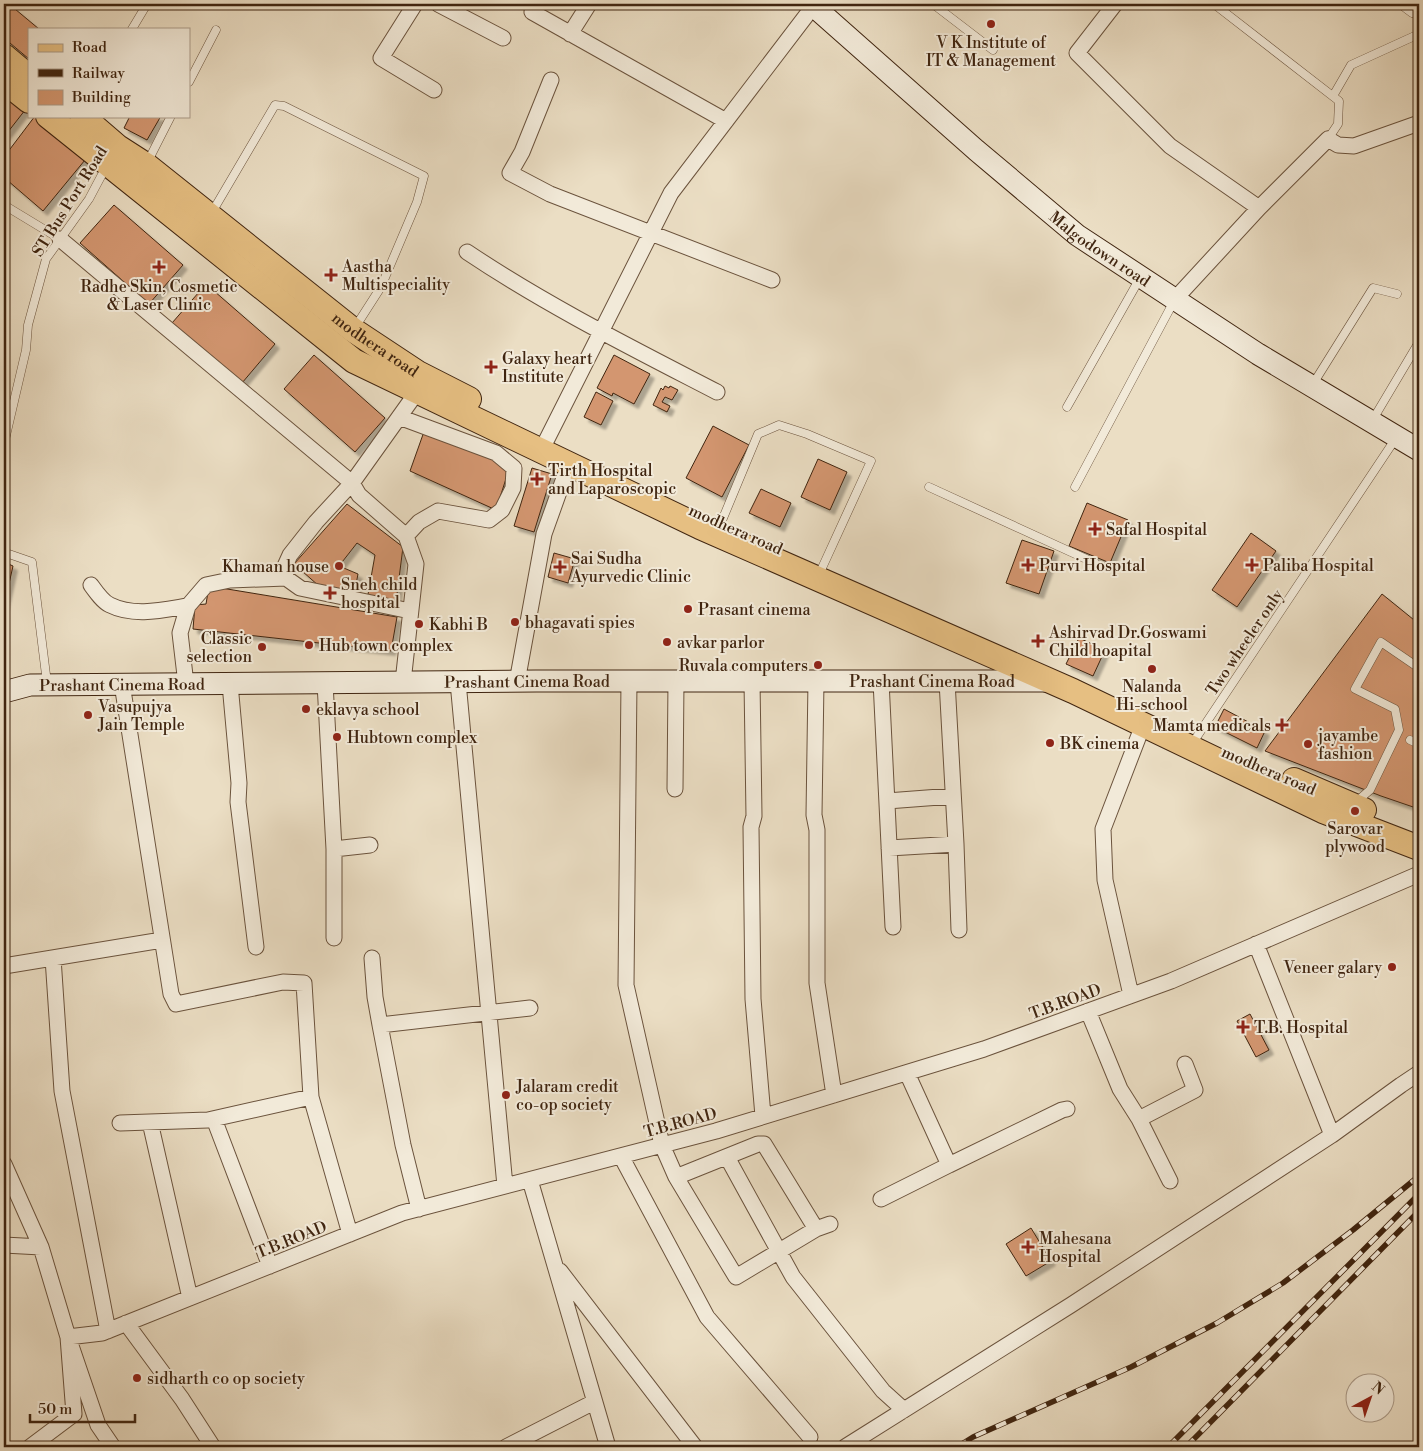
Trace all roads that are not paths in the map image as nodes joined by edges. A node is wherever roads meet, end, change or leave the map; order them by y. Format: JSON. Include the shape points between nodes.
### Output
{"nodes":[{"id":1,"x":147,"y":4,"type":"edge"},
{"id":2,"x":414,"y":4,"type":"edge"},
{"id":3,"x":438,"y":4,"type":"edge"},
{"id":4,"x":589,"y":4,"type":"edge"},
{"id":5,"x":813,"y":4,"type":"edge"},
{"id":6,"x":933,"y":4,"type":"edge"},
{"id":7,"x":1115,"y":4,"type":"edge"},
{"id":8,"x":1214,"y":4,"type":"edge"},
{"id":9,"x":1400,"y":4,"type":"edge"},
{"id":10,"x":532,"y":12,"type":"dead end"},
{"id":11,"x":1419,"y":14,"type":"edge"},
{"id":12,"x":133,"y":28,"type":"edge"},
{"id":13,"x":216,"y":30,"type":"dead end"},
{"id":14,"x":570,"y":34,"type":"junction"},
{"id":15,"x":1419,"y":34,"type":"edge"},
{"id":16,"x":503,"y":38,"type":"dead end"},
{"id":17,"x":993,"y":50,"type":"dead end"},
{"id":18,"x":4,"y":56,"type":"edge"},
{"id":19,"x":28,"y":76,"type":"edge"},
{"id":20,"x":190,"y":80,"type":"edge"},
{"id":21,"x":551,"y":80,"type":"dead end"},
{"id":22,"x":4,"y":81,"type":"edge"},
{"id":23,"x":434,"y":90,"type":"dead end"},
{"id":24,"x":1333,"y":96,"type":"junction"},
{"id":25,"x":28,"y":100,"type":"edge"},
{"id":26,"x":51,"y":118,"type":"edge"},
{"id":27,"x":84,"y":118,"type":"edge"},
{"id":28,"x":170,"y":118,"type":"edge"},
{"id":29,"x":726,"y":122,"type":"junction"},
{"id":30,"x":1419,"y":124,"type":"edge"},
{"id":31,"x":1328,"y":139,"type":"junction"},
{"id":32,"x":113,"y":155,"type":"junction"},
{"id":33,"x":146,"y":165,"type":"junction"},
{"id":34,"x":4,"y":205,"type":"edge"},
{"id":35,"x":1259,"y":208,"type":"junction"},
{"id":36,"x":209,"y":216,"type":"junction"},
{"id":37,"x":651,"y":233,"type":"junction"},
{"id":38,"x":60,"y":239,"type":"junction"},
{"id":39,"x":467,"y":252,"type":"dead end"},
{"id":40,"x":1140,"y":276,"type":"junction"},
{"id":41,"x":772,"y":280,"type":"dead end"},
{"id":42,"x":1397,"y":294,"type":"dead end"},
{"id":43,"x":1175,"y":299,"type":"junction"},
{"id":44,"x":353,"y":330,"type":"junction"},
{"id":45,"x":601,"y":332,"type":"junction"},
{"id":46,"x":1419,"y":342,"type":"edge"},
{"id":47,"x":1312,"y":386,"type":"junction"},
{"id":48,"x":418,"y":392,"type":"junction"},
{"id":49,"x":717,"y":392,"type":"dead end"},
{"id":50,"x":1067,"y":407,"type":"dead end"},
{"id":51,"x":399,"y":417,"type":"junction"},
{"id":52,"x":1372,"y":421,"type":"junction"},
{"id":53,"x":1398,"y":436,"type":"junction"},
{"id":54,"x":4,"y":444,"type":"edge"},
{"id":55,"x":543,"y":445,"type":"junction"},
{"id":56,"x":1419,"y":450,"type":"edge"},
{"id":57,"x":569,"y":464,"type":"junction"},
{"id":58,"x":352,"y":483,"type":"junction"},
{"id":59,"x":929,"y":487,"type":"dead end"},
{"id":60,"x":1075,"y":487,"type":"dead end"},
{"id":61,"x":721,"y":523,"type":"junction"},
{"id":62,"x":406,"y":536,"type":"junction"},
{"id":63,"x":4,"y":540,"type":"edge"},
{"id":64,"x":1094,"y":563,"type":"dead end"},
{"id":65,"x":822,"y":568,"type":"junction"},
{"id":66,"x":286,"y":578,"type":"junction"},
{"id":67,"x":91,"y":586,"type":"dead end"},
{"id":68,"x":188,"y":606,"type":"junction"},
{"id":69,"x":410,"y":611,"type":"junction"},
{"id":70,"x":1419,"y":668,"type":"edge"},
{"id":71,"x":629,"y":681,"type":"junction"},
{"id":72,"x":676,"y":681,"type":"junction"},
{"id":73,"x":752,"y":681,"type":"junction"},
{"id":74,"x":816,"y":681,"type":"junction"},
{"id":75,"x":881,"y":681,"type":"junction"},
{"id":76,"x":947,"y":681,"type":"junction"},
{"id":77,"x":1050,"y":681,"type":"junction"},
{"id":78,"x":403,"y":682,"type":"junction"},
{"id":79,"x":458,"y":682,"type":"junction"},
{"id":80,"x":518,"y":682,"type":"junction"},
{"id":81,"x":326,"y":683,"type":"junction"},
{"id":82,"x":122,"y":684,"type":"junction"},
{"id":83,"x":186,"y":684,"type":"junction"},
{"id":84,"x":230,"y":684,"type":"junction"},
{"id":85,"x":47,"y":685,"type":"junction"},
{"id":86,"x":4,"y":692,"type":"edge"},
{"id":87,"x":1143,"y":725,"type":"junction"},
{"id":88,"x":1196,"y":738,"type":"junction"},
{"id":89,"x":1410,"y":740,"type":"dead end"},
{"id":90,"x":1419,"y":744,"type":"edge"},
{"id":91,"x":675,"y":789,"type":"dead end"},
{"id":92,"x":953,"y":796,"type":"junction"},
{"id":93,"x":887,"y":800,"type":"junction"},
{"id":94,"x":1352,"y":806,"type":"junction"},
{"id":95,"x":1419,"y":831,"type":"edge"},
{"id":96,"x":956,"y":844,"type":"junction"},
{"id":97,"x":370,"y":845,"type":"dead end"},
{"id":98,"x":889,"y":848,"type":"junction"},
{"id":99,"x":1419,"y":848,"type":"edge"},
{"id":100,"x":334,"y":849,"type":"junction"},
{"id":101,"x":1419,"y":874,"type":"edge"},
{"id":102,"x":893,"y":928,"type":"dead end"},
{"id":103,"x":959,"y":930,"type":"dead end"},
{"id":104,"x":334,"y":938,"type":"dead end"},
{"id":105,"x":162,"y":940,"type":"junction"},
{"id":106,"x":1256,"y":944,"type":"junction"},
{"id":107,"x":256,"y":947,"type":"dead end"},
{"id":108,"x":53,"y":958,"type":"junction"},
{"id":109,"x":372,"y":958,"type":"dead end"},
{"id":110,"x":4,"y":966,"type":"edge"},
{"id":111,"x":1131,"y":996,"type":"junction"},
{"id":112,"x":530,"y":1008,"type":"dead end"},
{"id":113,"x":1088,"y":1011,"type":"junction"},
{"id":114,"x":489,"y":1012,"type":"junction"},
{"id":115,"x":380,"y":1025,"type":"junction"},
{"id":116,"x":1185,"y":1064,"type":"dead end"},
{"id":117,"x":907,"y":1072,"type":"junction"},
{"id":118,"x":1419,"y":1073,"type":"edge"},
{"id":119,"x":834,"y":1095,"type":"junction"},
{"id":120,"x":312,"y":1097,"type":"junction"},
{"id":121,"x":1067,"y":1110,"type":"dead end"},
{"id":122,"x":757,"y":1118,"type":"junction"},
{"id":123,"x":214,"y":1119,"type":"junction"},
{"id":124,"x":1139,"y":1119,"type":"junction"},
{"id":125,"x":120,"y":1122,"type":"dead end"},
{"id":126,"x":150,"y":1122,"type":"junction"},
{"id":127,"x":1332,"y":1135,"type":"junction"},
{"id":128,"x":764,"y":1144,"type":"junction"},
{"id":129,"x":662,"y":1145,"type":"junction"},
{"id":130,"x":621,"y":1156,"type":"junction"},
{"id":131,"x":727,"y":1157,"type":"junction"},
{"id":132,"x":4,"y":1164,"type":"edge"},
{"id":133,"x":949,"y":1164,"type":"junction"},
{"id":134,"x":676,"y":1177,"type":"junction"},
{"id":135,"x":530,"y":1180,"type":"junction"},
{"id":136,"x":1170,"y":1181,"type":"dead end"},
{"id":137,"x":505,"y":1186,"type":"junction"},
{"id":138,"x":881,"y":1199,"type":"dead end"},
{"id":139,"x":419,"y":1208,"type":"junction"},
{"id":140,"x":350,"y":1234,"type":"junction"},
{"id":141,"x":4,"y":1246,"type":"edge"},
{"id":142,"x":41,"y":1247,"type":"junction"},
{"id":143,"x":778,"y":1251,"type":"junction"},
{"id":144,"x":554,"y":1264,"type":"junction"},
{"id":145,"x":270,"y":1266,"type":"junction"},
{"id":146,"x":190,"y":1298,"type":"junction"},
{"id":147,"x":126,"y":1324,"type":"junction"},
{"id":148,"x":108,"y":1331,"type":"junction"},
{"id":149,"x":68,"y":1337,"type":"junction"},
{"id":150,"x":594,"y":1402,"type":"junction"},
{"id":151,"x":904,"y":1410,"type":"junction"},
{"id":152,"x":810,"y":1438,"type":"dead end"},
{"id":153,"x":30,"y":1447,"type":"edge"},
{"id":154,"x":113,"y":1447,"type":"edge"},
{"id":155,"x":214,"y":1447,"type":"edge"},
{"id":156,"x":506,"y":1447,"type":"edge"},
{"id":157,"x":608,"y":1447,"type":"edge"},
{"id":158,"x":695,"y":1447,"type":"edge"},
{"id":159,"x":845,"y":1447,"type":"edge"}],
"edges":[{"from":1,"to":12,"type":"lane"},
{"from":2,"to":23,"type":"street","via":[[381,58]]},
{"from":3,"to":16,"type":"street"},
{"from":4,"to":14,"type":"street"},
{"from":5,"to":29,"type":"street"},
{"from":5,"to":40,"type":"street","name":"Malgodown road","via":[[976,150],[1077,235]]},
{"from":6,"to":17,"type":"lane"},
{"from":7,"to":35,"type":"street","via":[[1077,53],[1170,146]]},
{"from":8,"to":24,"type":"lane"},
{"from":9,"to":11,"type":"lane"},
{"from":10,"to":14,"type":"street"},
{"from":13,"to":20,"type":"lane"},
{"from":14,"to":29,"type":"street"},
{"from":15,"to":24,"type":"lane","via":[[1351,66]]},
{"from":18,"to":19,"type":"main road"},
{"from":21,"to":37,"type":"street","via":[[522,152],[510,173],[550,194]]},
{"from":22,"to":25,"type":"main road"},
{"from":24,"to":31,"type":"lane","via":[[1339,101],[1338,124]]},
{"from":26,"to":32,"type":"main road"},
{"from":27,"to":32,"type":"main road","name":"modhera road"},
{"from":28,"to":33,"type":"lane"},
{"from":29,"to":37,"type":"street","via":[[671,193]]},
{"from":30,"to":31,"type":"street","via":[[1354,146],[1338,145]]},
{"from":31,"to":35,"type":"street"},
{"from":32,"to":33,"type":"main road","name":"modhera road"},
{"from":32,"to":38,"type":"lane","name":"ST Bus Port Road","via":[[89,199]]},
{"from":32,"to":48,"type":"main road","via":[[354,361]]},
{"from":33,"to":36,"type":"main road","name":"modhera road"},
{"from":34,"to":38,"type":"lane"},
{"from":35,"to":43,"type":"street"},
{"from":36,"to":44,"type":"main road","name":"modhera road"},
{"from":36,"to":44,"type":"lane","via":[[275,105],[284,106],[424,176],[417,202],[381,287]]},
{"from":37,"to":41,"type":"street"},
{"from":37,"to":45,"type":"street"},
{"from":38,"to":54,"type":"lane","name":"ST Bus Port Road","via":[[46,259],[28,325],[26,350]]},
{"from":38,"to":58,"type":"street"},
{"from":39,"to":45,"type":"street"},
{"from":40,"to":43,"type":"street","name":"Malgodown road"},
{"from":40,"to":50,"type":"lane"},
{"from":42,"to":47,"type":"lane","via":[[1374,288]]},
{"from":43,"to":47,"type":"street","name":"Malgodown road"},
{"from":43,"to":60,"type":"lane"},
{"from":44,"to":55,"type":"main road","name":"modhera road","via":[[418,373]]},
{"from":45,"to":49,"type":"street"},
{"from":45,"to":55,"type":"street"},
{"from":46,"to":52,"type":"lane"},
{"from":47,"to":52,"type":"street","name":"Malgodown road"},
{"from":48,"to":51,"type":"street"},
{"from":48,"to":55,"type":"main road"},
{"from":51,"to":58,"type":"street"},
{"from":51,"to":62,"type":"street","via":[[496,453],[514,468],[513,488],[502,510],[489,520],[438,511],[419,522]]},
{"from":52,"to":53,"type":"street","name":"Malgodown road"},
{"from":53,"to":56,"type":"street","name":"Malgodown road"},
{"from":53,"to":88,"type":"lane","name":"Two wheeler only"},
{"from":55,"to":57,"type":"main road"},
{"from":55,"to":61,"type":"main road","name":"modhera road"},
{"from":57,"to":77,"type":"main road","via":[[700,527]]},
{"from":57,"to":80,"type":"street","via":[[544,534]]},
{"from":58,"to":62,"type":"street","via":[[359,495]]},
{"from":58,"to":66,"type":"street","via":[[290,555],[285,566]]},
{"from":59,"to":64,"type":"lane"},
{"from":61,"to":65,"type":"main road","name":"modhera road"},
{"from":61,"to":65,"type":"lane","via":[[758,434],[779,425],[871,461]]},
{"from":62,"to":69,"type":"street","via":[[416,564]]},
{"from":63,"to":85,"type":"lane","via":[[6,553],[32,562]]},
{"from":65,"to":88,"type":"main road","name":"modhera road","via":[[1079,681]]},
{"from":66,"to":68,"type":"street","via":[[230,580],[206,585]]},
{"from":66,"to":69,"type":"street","via":[[300,588]]},
{"from":67,"to":68,"type":"street","via":[[108,605],[122,609],[147,612]]},
{"from":68,"to":83,"type":"street","via":[[180,633]]},
{"from":69,"to":78,"type":"street"},
{"from":70,"to":94,"type":"lane","via":[[1381,642],[1355,688],[1395,709],[1399,730],[1370,790]]},
{"from":71,"to":72,"type":"street","name":"Prashant Cinema Road"},
{"from":71,"to":80,"type":"street","name":"Prashant Cinema Road"},
{"from":71,"to":129,"type":"street","via":[[626,985]]},
{"from":72,"to":73,"type":"street","name":"Prashant Cinema Road"},
{"from":72,"to":91,"type":"street"},
{"from":73,"to":74,"type":"street","name":"Prashant Cinema Road"},
{"from":73,"to":122,"type":"street","via":[[754,816],[751,827]]},
{"from":74,"to":75,"type":"street","name":"Prashant Cinema Road"},
{"from":74,"to":119,"type":"street","via":[[817,983]]},
{"from":75,"to":76,"type":"street","name":"Prashant Cinema Road"},
{"from":75,"to":93,"type":"street"},
{"from":76,"to":77,"type":"street","name":"Prashant Cinema Road"},
{"from":76,"to":92,"type":"street"},
{"from":77,"to":87,"type":"main road"},
{"from":78,"to":79,"type":"street","name":"Prashant Cinema Road"},
{"from":78,"to":81,"type":"street","name":"Prashant Cinema Road"},
{"from":79,"to":80,"type":"street","name":"Prashant Cinema Road"},
{"from":79,"to":114,"type":"street"},
{"from":81,"to":84,"type":"street","name":"Prashant Cinema Road"},
{"from":81,"to":100,"type":"street"},
{"from":82,"to":83,"type":"street","name":"Prashant Cinema Road"},
{"from":82,"to":85,"type":"street","name":"Prashant Cinema Road"},
{"from":82,"to":105,"type":"street"},
{"from":83,"to":84,"type":"street","name":"Prashant Cinema Road"},
{"from":84,"to":107,"type":"street","via":[[238,802]]},
{"from":85,"to":86,"type":"street","name":"Prashant Cinema Road","via":[[30,685]]},
{"from":87,"to":99,"type":"main road","via":[[1323,811]]},
{"from":87,"to":111,"type":"street","via":[[1103,829],[1105,880]]},
{"from":88,"to":94,"type":"main road","name":"modhera road"},
{"from":89,"to":90,"type":"lane"},
{"from":92,"to":93,"type":"street"},
{"from":92,"to":96,"type":"street"},
{"from":93,"to":98,"type":"street"},
{"from":94,"to":95,"type":"main road","name":"modhera road"},
{"from":96,"to":98,"type":"street"},
{"from":96,"to":103,"type":"street"},
{"from":97,"to":100,"type":"street"},
{"from":98,"to":102,"type":"street"},
{"from":100,"to":104,"type":"street"},
{"from":101,"to":106,"type":"street","name":"T.B.ROAD"},
{"from":105,"to":108,"type":"street"},
{"from":105,"to":120,"type":"street","via":[[171,994],[176,1004],[282,982],[304,983]]},
{"from":106,"to":111,"type":"street","name":"T.B.ROAD"},
{"from":106,"to":127,"type":"street"},
{"from":108,"to":110,"type":"street"},
{"from":108,"to":148,"type":"street","via":[[62,1091]]},
{"from":109,"to":115,"type":"street"},
{"from":111,"to":113,"type":"street","name":"T.B.ROAD"},
{"from":112,"to":114,"type":"street"},
{"from":113,"to":117,"type":"street","name":"T.B.ROAD","via":[[984,1049]]},
{"from":113,"to":124,"type":"street","via":[[1120,1089]]},
{"from":114,"to":115,"type":"street"},
{"from":114,"to":137,"type":"street"},
{"from":115,"to":139,"type":"street","via":[[403,1145]]},
{"from":116,"to":124,"type":"street","via":[[1196,1090]]},
{"from":117,"to":119,"type":"street","name":"T.B.ROAD"},
{"from":117,"to":133,"type":"street"},
{"from":118,"to":127,"type":"street"},
{"from":119,"to":122,"type":"street","name":"T.B.ROAD"},
{"from":120,"to":123,"type":"street"},
{"from":120,"to":140,"type":"street"},
{"from":121,"to":133,"type":"street"},
{"from":122,"to":128,"type":"street"},
{"from":122,"to":129,"type":"street","name":"T.B.ROAD"},
{"from":123,"to":126,"type":"street"},
{"from":123,"to":145,"type":"street"},
{"from":124,"to":136,"type":"street"},
{"from":125,"to":126,"type":"street"},
{"from":126,"to":146,"type":"street"},
{"from":127,"to":151,"type":"street"},
{"from":128,"to":131,"type":"street"},
{"from":128,"to":143,"type":"street","via":[[823,1226]]},
{"from":129,"to":130,"type":"street","name":"T.B.ROAD"},
{"from":129,"to":134,"type":"street"},
{"from":130,"to":135,"type":"street","name":"T.B.ROAD"},
{"from":130,"to":152,"type":"street","via":[[707,1317]]},
{"from":131,"to":134,"type":"street"},
{"from":131,"to":143,"type":"street"},
{"from":132,"to":142,"type":"street"},
{"from":133,"to":138,"type":"street"},
{"from":134,"to":143,"type":"street","via":[[736,1276]]},
{"from":135,"to":137,"type":"street","name":"T.B.ROAD"},
{"from":135,"to":144,"type":"street"},
{"from":137,"to":139,"type":"street","name":"T.B.ROAD"},
{"from":139,"to":140,"type":"street","name":"T.B.ROAD"},
{"from":140,"to":145,"type":"street","name":"T.B.ROAD"},
{"from":141,"to":142,"type":"street"},
{"from":142,"to":149,"type":"street"},
{"from":143,"to":151,"type":"street","via":[[793,1277],[883,1391]]},
{"from":144,"to":150,"type":"street"},
{"from":144,"to":158,"type":"street"},
{"from":145,"to":146,"type":"street","name":"T.B.ROAD"},
{"from":146,"to":147,"type":"street","name":"T.B.ROAD"},
{"from":147,"to":148,"type":"street","name":"T.B.ROAD"},
{"from":147,"to":155,"type":"street"},
{"from":148,"to":149,"type":"street","name":"T.B.ROAD"},
{"from":149,"to":153,"type":"street","via":[[74,1414]]},
{"from":149,"to":154,"type":"street","via":[[98,1425]]},
{"from":150,"to":156,"type":"street"},
{"from":150,"to":157,"type":"street"},
{"from":151,"to":159,"type":"street"}]}
